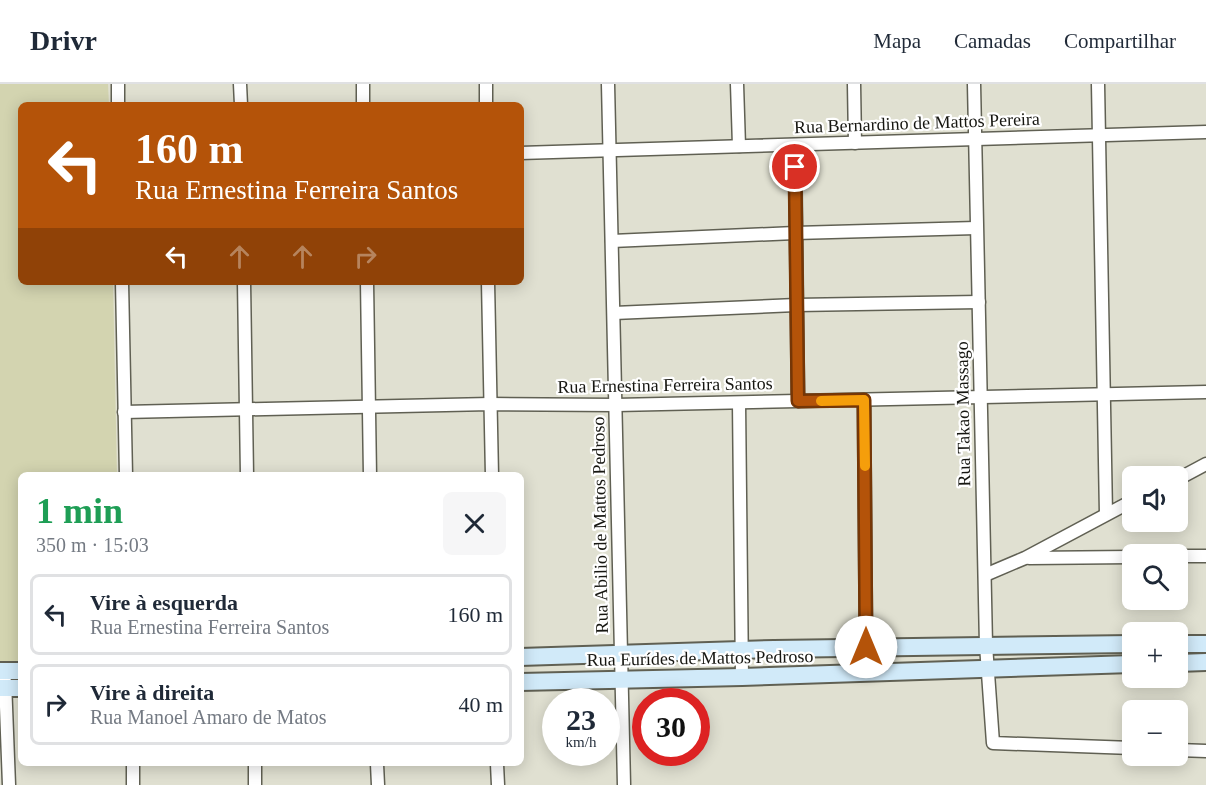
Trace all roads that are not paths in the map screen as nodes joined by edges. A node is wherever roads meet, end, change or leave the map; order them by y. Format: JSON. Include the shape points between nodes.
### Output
{"nodes":[{"id":1,"x":118,"y":84,"type":"edge"},
{"id":2,"x":240,"y":84,"type":"edge"},
{"id":3,"x":363,"y":84,"type":"edge"},
{"id":4,"x":486,"y":84,"type":"edge"},
{"id":5,"x":608,"y":84,"type":"edge"},
{"id":6,"x":737,"y":84,"type":"edge"},
{"id":7,"x":854,"y":84,"type":"edge"},
{"id":8,"x":974,"y":84,"type":"edge"},
{"id":9,"x":1098,"y":84,"type":"edge"},
{"id":10,"x":118,"y":102,"type":"edge"},
{"id":11,"x":241,"y":102,"type":"edge"},
{"id":12,"x":363,"y":102,"type":"edge"},
{"id":13,"x":486,"y":102,"type":"edge"},
{"id":14,"x":1206,"y":132,"type":"edge"},
{"id":15,"x":1099,"y":135,"type":"junction"},
{"id":16,"x":975,"y":139,"type":"junction"},
{"id":17,"x":855,"y":142,"type":"junction"},
{"id":18,"x":795,"y":145,"type":"junction"},
{"id":19,"x":739,"y":146,"type":"junction"},
{"id":20,"x":610,"y":150,"type":"junction"},
{"id":21,"x":524,"y":153,"type":"edge"},
{"id":22,"x":976,"y":228,"type":"junction"},
{"id":23,"x":795,"y":232,"type":"junction"},
{"id":24,"x":612,"y":241,"type":"junction"},
{"id":25,"x":122,"y":285,"type":"edge"},
{"id":26,"x":244,"y":285,"type":"edge"},
{"id":27,"x":367,"y":285,"type":"edge"},
{"id":28,"x":488,"y":285,"type":"edge"},
{"id":29,"x":979,"y":302,"type":"junction"},
{"id":30,"x":796,"y":305,"type":"junction"},
{"id":31,"x":614,"y":313,"type":"junction"},
{"id":32,"x":1206,"y":392,"type":"edge"},
{"id":33,"x":1105,"y":394,"type":"junction"},
{"id":34,"x":981,"y":397,"type":"junction"},
{"id":35,"x":864,"y":400,"type":"junction"},
{"id":36,"x":798,"y":401,"type":"junction"},
{"id":37,"x":739,"y":403,"type":"junction"},
{"id":38,"x":490,"y":404,"type":"junction"},
{"id":39,"x":616,"y":405,"type":"junction"},
{"id":40,"x":369,"y":406,"type":"junction"},
{"id":41,"x":245,"y":410,"type":"junction"},
{"id":42,"x":124,"y":411,"type":"junction"},
{"id":43,"x":1206,"y":465,"type":"edge"},
{"id":44,"x":126,"y":472,"type":"edge"},
{"id":45,"x":247,"y":472,"type":"edge"},
{"id":46,"x":370,"y":472,"type":"edge"},
{"id":47,"x":492,"y":472,"type":"edge"},
{"id":48,"x":1188,"y":474,"type":"edge"},
{"id":49,"x":1122,"y":506,"type":"edge"},
{"id":50,"x":1106,"y":514,"type":"junction"},
{"id":51,"x":1188,"y":556,"type":"edge"},
{"id":52,"x":1206,"y":556,"type":"edge"},
{"id":53,"x":1122,"y":557,"type":"edge"},
{"id":54,"x":1025,"y":558,"type":"junction"},
{"id":55,"x":986,"y":575,"type":"junction"},
{"id":56,"x":1122,"y":644,"type":"edge"},
{"id":57,"x":1188,"y":644,"type":"edge"},
{"id":58,"x":1206,"y":644,"type":"edge"},
{"id":59,"x":986,"y":645,"type":"junction"},
{"id":60,"x":866,"y":647,"type":"junction"},
{"id":61,"x":741,"y":650,"type":"junction"},
{"id":62,"x":620,"y":653,"type":"junction"},
{"id":63,"x":524,"y":657,"type":"edge"},
{"id":64,"x":1206,"y":662,"type":"edge"},
{"id":65,"x":1188,"y":663,"type":"edge"},
{"id":66,"x":1122,"y":664,"type":"edge"},
{"id":67,"x":988,"y":669,"type":"junction"},
{"id":68,"x":742,"y":677,"type":"junction"},
{"id":69,"x":9,"y":680,"type":"edge"},
{"id":70,"x":622,"y":680,"type":"junction"},
{"id":71,"x":524,"y":682,"type":"edge"},
{"id":72,"x":1122,"y":748,"type":"edge"},
{"id":73,"x":1188,"y":750,"type":"edge"},
{"id":74,"x":1206,"y":751,"type":"edge"},
{"id":75,"x":133,"y":766,"type":"edge"},
{"id":76,"x":255,"y":766,"type":"edge"},
{"id":77,"x":377,"y":766,"type":"edge"},
{"id":78,"x":497,"y":766,"type":"edge"},
{"id":79,"x":9,"y":785,"type":"edge"},
{"id":80,"x":133,"y":785,"type":"edge"},
{"id":81,"x":255,"y":785,"type":"edge"},
{"id":82,"x":378,"y":785,"type":"edge"},
{"id":83,"x":498,"y":785,"type":"edge"},
{"id":84,"x":624,"y":785,"type":"edge"}],
"edges":[{"from":1,"to":10,"type":"street"},
{"from":2,"to":11,"type":"street"},
{"from":3,"to":12,"type":"street"},
{"from":4,"to":13,"type":"street"},
{"from":5,"to":20,"type":"street","name":"Rua Abilio de Mattos Pedroso"},
{"from":6,"to":19,"type":"street"},
{"from":7,"to":17,"type":"street"},
{"from":8,"to":16,"type":"street","name":"Rua Takao Massago"},
{"from":9,"to":15,"type":"street"},
{"from":14,"to":15,"type":"street","name":"Rua Bernardino de Mattos Pereira"},
{"from":15,"to":16,"type":"street","name":"Rua Bernardino de Mattos Pereira"},
{"from":15,"to":33,"type":"street"},
{"from":16,"to":17,"type":"street","name":"Rua Bernardino de Mattos Pereira"},
{"from":16,"to":22,"type":"street","name":"Rua Takao Massago"},
{"from":17,"to":18,"type":"street","name":"Rua Bernardino de Mattos Pereira"},
{"from":18,"to":19,"type":"street","name":"Rua Bernardino de Mattos Pereira"},
{"from":18,"to":23,"type":"street"},
{"from":19,"to":20,"type":"street","name":"Rua Bernardino de Mattos Pereira"},
{"from":20,"to":21,"type":"street","name":"Rua Bernardino de Mattos Pereira"},
{"from":20,"to":24,"type":"street","name":"Rua Abilio de Mattos Pedroso"},
{"from":22,"to":23,"type":"street"},
{"from":22,"to":29,"type":"street","name":"Rua Takao Massago"},
{"from":23,"to":24,"type":"street"},
{"from":23,"to":30,"type":"street"},
{"from":24,"to":31,"type":"street","name":"Rua Abilio de Mattos Pedroso"},
{"from":25,"to":42,"type":"street"},
{"from":26,"to":41,"type":"street"},
{"from":27,"to":40,"type":"street"},
{"from":28,"to":38,"type":"street"},
{"from":29,"to":30,"type":"street"},
{"from":29,"to":34,"type":"street","name":"Rua Takao Massago"},
{"from":30,"to":31,"type":"street"},
{"from":30,"to":36,"type":"street"},
{"from":31,"to":39,"type":"street","name":"Rua Abilio de Mattos Pedroso"},
{"from":32,"to":33,"type":"street","name":"Rua Ernestina Ferreira Santos"},
{"from":33,"to":34,"type":"street","name":"Rua Ernestina Ferreira Santos"},
{"from":33,"to":50,"type":"street"},
{"from":34,"to":35,"type":"street","name":"Rua Ernestina Ferreira Santos"},
{"from":34,"to":55,"type":"street","name":"Rua Takao Massago"},
{"from":35,"to":36,"type":"street","name":"Rua Ernestina Ferreira Santos"},
{"from":35,"to":60,"type":"street"},
{"from":36,"to":37,"type":"street","name":"Rua Ernestina Ferreira Santos"},
{"from":37,"to":39,"type":"street","name":"Rua Ernestina Ferreira Santos"},
{"from":37,"to":61,"type":"street"},
{"from":38,"to":39,"type":"street","name":"Rua Ernestina Ferreira Santos"},
{"from":38,"to":40,"type":"street","name":"Rua Ernestina Ferreira Santos"},
{"from":38,"to":47,"type":"street"},
{"from":39,"to":62,"type":"street","name":"Rua Abilio de Mattos Pedroso"},
{"from":40,"to":41,"type":"street","name":"Rua Ernestina Ferreira Santos"},
{"from":40,"to":46,"type":"street"},
{"from":41,"to":42,"type":"street","name":"Rua Ernestina Ferreira Santos"},
{"from":41,"to":45,"type":"street"},
{"from":42,"to":44,"type":"street"},
{"from":43,"to":48,"type":"street"},
{"from":49,"to":50,"type":"street"},
{"from":50,"to":54,"type":"street"},
{"from":51,"to":52,"type":"street"},
{"from":53,"to":54,"type":"street"},
{"from":54,"to":55,"type":"street"},
{"from":55,"to":59,"type":"street","name":"Rua Takao Massago"},
{"from":56,"to":59,"type":"street","name":"Rua Eurídes de Mattos Pedroso"},
{"from":57,"to":58,"type":"street"},
{"from":59,"to":60,"type":"street","name":"Rua Eurídes de Mattos Pedroso"},
{"from":59,"to":67,"type":"street","name":"Rua Takao Massago"},
{"from":60,"to":61,"type":"street","name":"Rua Eurídes de Mattos Pedroso"},
{"from":61,"to":62,"type":"street","name":"Rua Eurídes de Mattos Pedroso"},
{"from":61,"to":68,"type":"street"},
{"from":62,"to":63,"type":"street","name":"Rua Eurídes de Mattos Pedroso"},
{"from":62,"to":70,"type":"street","name":"Rua Abilio de Mattos Pedroso"},
{"from":64,"to":65,"type":"street"},
{"from":66,"to":67,"type":"street","name":"Rua Eurídes de Mattos Pedroso"},
{"from":67,"to":68,"type":"street","name":"Rua Eurídes de Mattos Pedroso"},
{"from":67,"to":72,"type":"street","name":"Rua Takao Massago","via":[[993,743]]},
{"from":68,"to":70,"type":"street","name":"Rua Eurídes de Mattos Pedroso"},
{"from":69,"to":79,"type":"street"},
{"from":70,"to":71,"type":"street","name":"Rua Eurídes de Mattos Pedroso"},
{"from":70,"to":84,"type":"street","name":"Rua Abilio de Mattos Pedroso"},
{"from":73,"to":74,"type":"street"},
{"from":75,"to":80,"type":"street"},
{"from":76,"to":81,"type":"street"},
{"from":77,"to":82,"type":"street"},
{"from":78,"to":83,"type":"street"}]}
